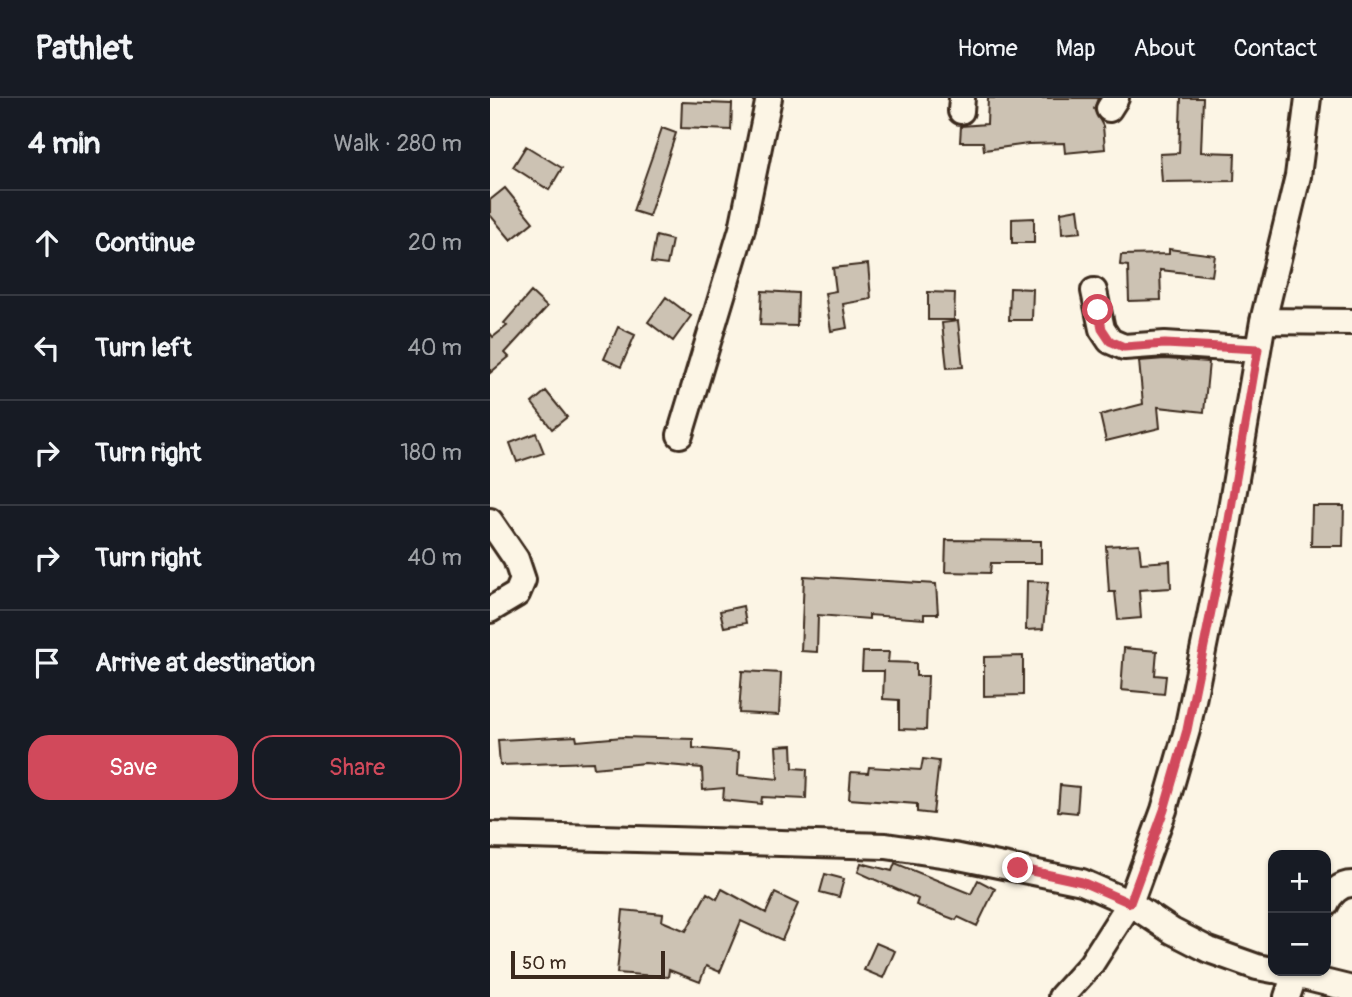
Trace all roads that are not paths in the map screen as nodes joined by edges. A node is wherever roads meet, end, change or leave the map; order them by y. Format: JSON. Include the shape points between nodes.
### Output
{"nodes":[{"id":1,"x":769,"y":98,"type":"edge"},
{"id":2,"x":1308,"y":98,"type":"edge"},
{"id":3,"x":1094,"y":291,"type":"dead end"},
{"id":4,"x":1263,"y":321,"type":"junction"},
{"id":5,"x":1352,"y":322,"type":"edge"},
{"id":6,"x":1258,"y":349,"type":"junction"},
{"id":7,"x":680,"y":435,"type":"dead end"},
{"id":8,"x":490,"y":521,"type":"edge"},
{"id":9,"x":490,"y":610,"type":"edge"},
{"id":10,"x":492,"y":829,"type":"edge"},
{"id":11,"x":1352,"y":884,"type":"edge"},
{"id":12,"x":1331,"y":894,"type":"edge"},
{"id":13,"x":1130,"y":903,"type":"junction"},
{"id":14,"x":1268,"y":969,"type":"edge"},
{"id":15,"x":1286,"y":976,"type":"edge"},
{"id":16,"x":1304,"y":976,"type":"edge"},
{"id":17,"x":1352,"y":989,"type":"edge"},
{"id":18,"x":1061,"y":997,"type":"edge"},
{"id":19,"x":1287,"y":997,"type":"edge"}],
"edges":[{"from":1,"to":7,"type":"street","via":[[742,229]]},
{"from":2,"to":4,"type":"street","via":[[1298,176]]},
{"from":3,"to":6,"type":"street","via":[[1102,329],[1110,341],[1124,347],[1165,344]]},
{"from":4,"to":5,"type":"street"},
{"from":4,"to":6,"type":"street"},
{"from":6,"to":13,"type":"street","via":[[1187,730]]},
{"from":8,"to":9,"type":"street","via":[[516,559],[523,580],[517,594]]},
{"from":10,"to":13,"type":"street","via":[[886,846],[1059,876]]},
{"from":11,"to":12,"type":"street"},
{"from":13,"to":14,"type":"street","via":[[1209,950]]},
{"from":13,"to":18,"type":"street","via":[[1091,964]]},
{"from":15,"to":19,"type":"street"},
{"from":16,"to":17,"type":"street"}]}
